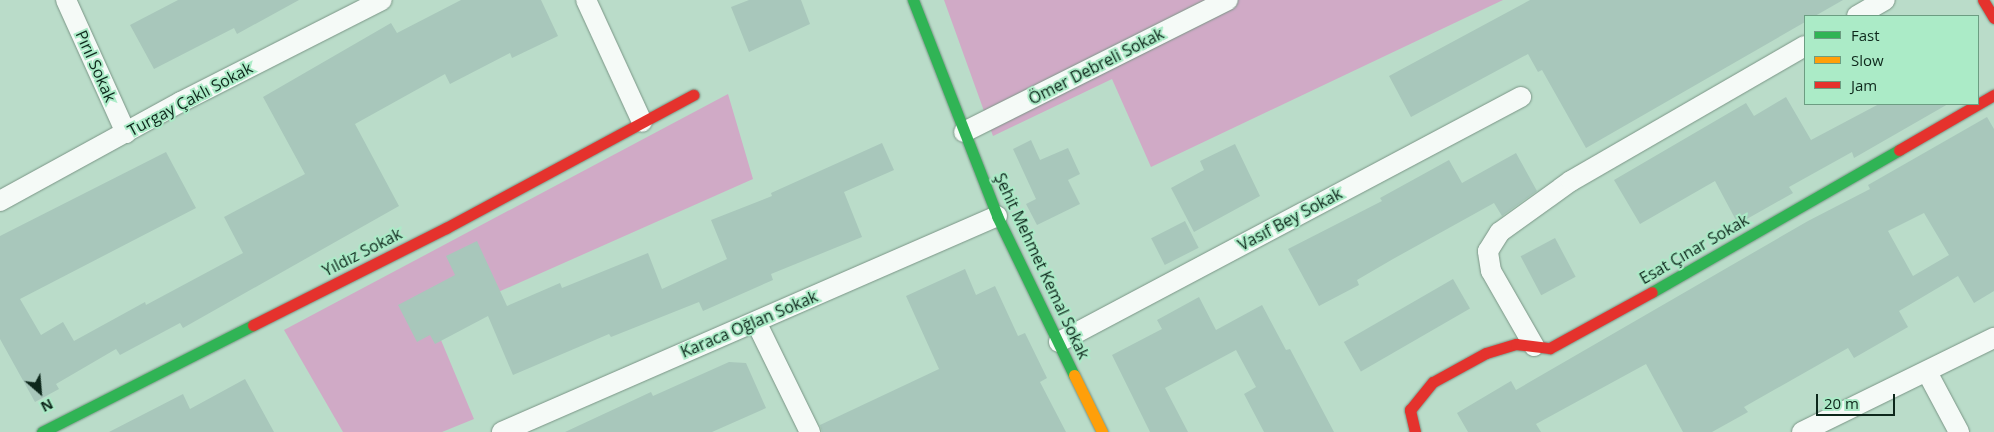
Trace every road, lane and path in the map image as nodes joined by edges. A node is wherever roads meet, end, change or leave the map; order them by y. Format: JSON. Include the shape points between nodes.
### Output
{"nodes":[{"id":1,"x":66,"y":0,"type":"edge"},
{"id":2,"x":382,"y":0,"type":"edge"},
{"id":3,"x":586,"y":0,"type":"edge"},
{"id":4,"x":913,"y":0,"type":"edge"},
{"id":5,"x":1228,"y":0,"type":"edge"},
{"id":6,"x":1885,"y":0,"type":"edge"},
{"id":7,"x":1983,"y":0,"type":"edge"},
{"id":8,"x":1859,"y":15,"type":"edge"},
{"id":9,"x":1994,"y":18,"type":"edge"},
{"id":10,"x":1804,"y":47,"type":"edge"},
{"id":11,"x":693,"y":95,"type":"dead end"},
{"id":12,"x":1994,"y":95,"type":"edge"},
{"id":13,"x":1521,"y":97,"type":"dead end"},
{"id":14,"x":1979,"y":104,"type":"edge"},
{"id":15,"x":1977,"y":105,"type":"edge"},
{"id":16,"x":642,"y":122,"type":"junction"},
{"id":17,"x":964,"y":132,"type":"junction"},
{"id":18,"x":126,"y":133,"type":"junction"},
{"id":19,"x":0,"y":201,"type":"edge"},
{"id":20,"x":997,"y":216,"type":"junction"},
{"id":21,"x":756,"y":322,"type":"junction"},
{"id":22,"x":1994,"y":338,"type":"edge"},
{"id":23,"x":1059,"y":342,"type":"junction"},
{"id":24,"x":1534,"y":346,"type":"junction"},
{"id":25,"x":1927,"y":372,"type":"junction"},
{"id":26,"x":532,"y":425,"type":"edge"},
{"id":27,"x":42,"y":432,"type":"edge"},
{"id":28,"x":502,"y":432,"type":"edge"},
{"id":29,"x":810,"y":432,"type":"edge"},
{"id":30,"x":1102,"y":432,"type":"edge"},
{"id":31,"x":1415,"y":432,"type":"edge"},
{"id":32,"x":1802,"y":432,"type":"edge"},
{"id":33,"x":1959,"y":432,"type":"edge"}],
"edges":[{"from":1,"to":18,"type":"street","name":"Pırıl Sokak"},
{"from":2,"to":18,"type":"street","name":"Turgay Çaklı Sokak"},
{"from":3,"to":16,"type":"street"},
{"from":4,"to":17,"type":"street","name":"Şehit Mehmet Kemal Sokak"},
{"from":5,"to":17,"type":"street","name":"Ömer Debreli Sokak"},
{"from":6,"to":8,"type":"street"},
{"from":7,"to":9,"type":"street"},
{"from":10,"to":24,"type":"street","via":[[1571,181],[1500,232],[1488,251],[1491,271]]},
{"from":11,"to":16,"type":"street","name":"Yıldız Sokak"},
{"from":12,"to":14,"type":"street","name":"Esat Çınar Sokak"},
{"from":13,"to":23,"type":"street","name":"Vasıf Bey Sokak"},
{"from":15,"to":24,"type":"street","name":"Esat Çınar Sokak","via":[[1568,340],[1550,348]]},
{"from":16,"to":27,"type":"street","name":"Yıldız Sokak","via":[[446,228]]},
{"from":17,"to":20,"type":"street","name":"Şehit Mehmet Kemal Sokak"},
{"from":18,"to":19,"type":"street","name":"Turgay Çaklı Sokak"},
{"from":20,"to":21,"type":"street","name":"Karaca Oğlan Sokak"},
{"from":20,"to":23,"type":"street","name":"Şehit Mehmet Kemal Sokak"},
{"from":21,"to":26,"type":"street","name":"Karaca Oğlan Sokak"},
{"from":21,"to":29,"type":"street"},
{"from":22,"to":25,"type":"street"},
{"from":23,"to":30,"type":"street","name":"Şehit Mehmet Kemal Sokak"},
{"from":24,"to":31,"type":"street","name":"Esat Çınar Sokak","via":[[1516,344],[1486,353],[1432,382],[1410,410]]},
{"from":25,"to":32,"type":"street"},
{"from":25,"to":33,"type":"street"},
{"from":26,"to":28,"type":"street","name":"Karaca Oğlan Sokak"}]}
